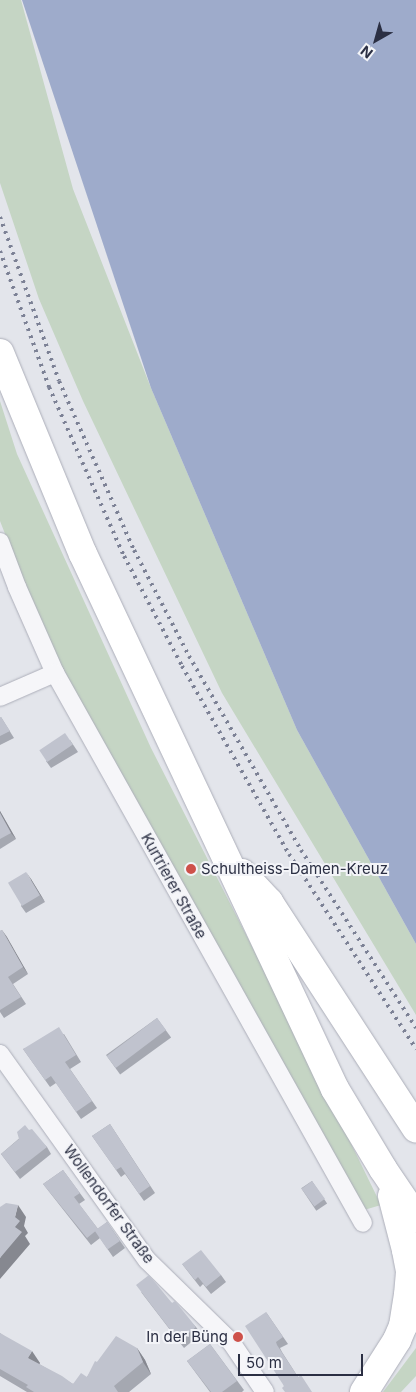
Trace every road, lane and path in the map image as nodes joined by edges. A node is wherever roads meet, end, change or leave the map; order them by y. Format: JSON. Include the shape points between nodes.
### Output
{"nodes":[{"id":1,"x":0,"y":353,"type":"edge"},
{"id":2,"x":0,"y":542,"type":"edge"},
{"id":3,"x":55,"y":673,"type":"junction"},
{"id":4,"x":0,"y":697,"type":"edge"},
{"id":5,"x":225,"y":855,"type":"junction"},
{"id":6,"x":0,"y":1054,"type":"edge"},
{"id":7,"x":416,"y":1128,"type":"edge"},
{"id":8,"x":382,"y":1169,"type":"junction"},
{"id":9,"x":416,"y":1218,"type":"edge"},
{"id":10,"x":363,"y":1223,"type":"dead end"},
{"id":11,"x":416,"y":1320,"type":"edge"},
{"id":12,"x":396,"y":1340,"type":"junction"},
{"id":13,"x":265,"y":1392,"type":"edge"},
{"id":14,"x":364,"y":1392,"type":"edge"}],
"edges":[{"from":1,"to":5,"type":"main road","via":[[83,554]]},
{"from":2,"to":3,"type":"street","name":"Kurtrierer Straße"},
{"from":3,"to":4,"type":"street"},
{"from":3,"to":10,"type":"street","name":"Kurtrierer Straße"},
{"from":5,"to":7,"type":"main road","via":[[269,902]]},
{"from":5,"to":8,"type":"main road","via":[[335,1089]]},
{"from":6,"to":13,"type":"street","name":"Wollendorfer Straße","via":[[147,1260],[231,1342]]},
{"from":8,"to":9,"type":"main road"},
{"from":8,"to":12,"type":"main road","via":[[403,1230],[410,1271],[406,1312]]},
{"from":11,"to":12,"type":"main road"},
{"from":12,"to":14,"type":"main road"}]}
